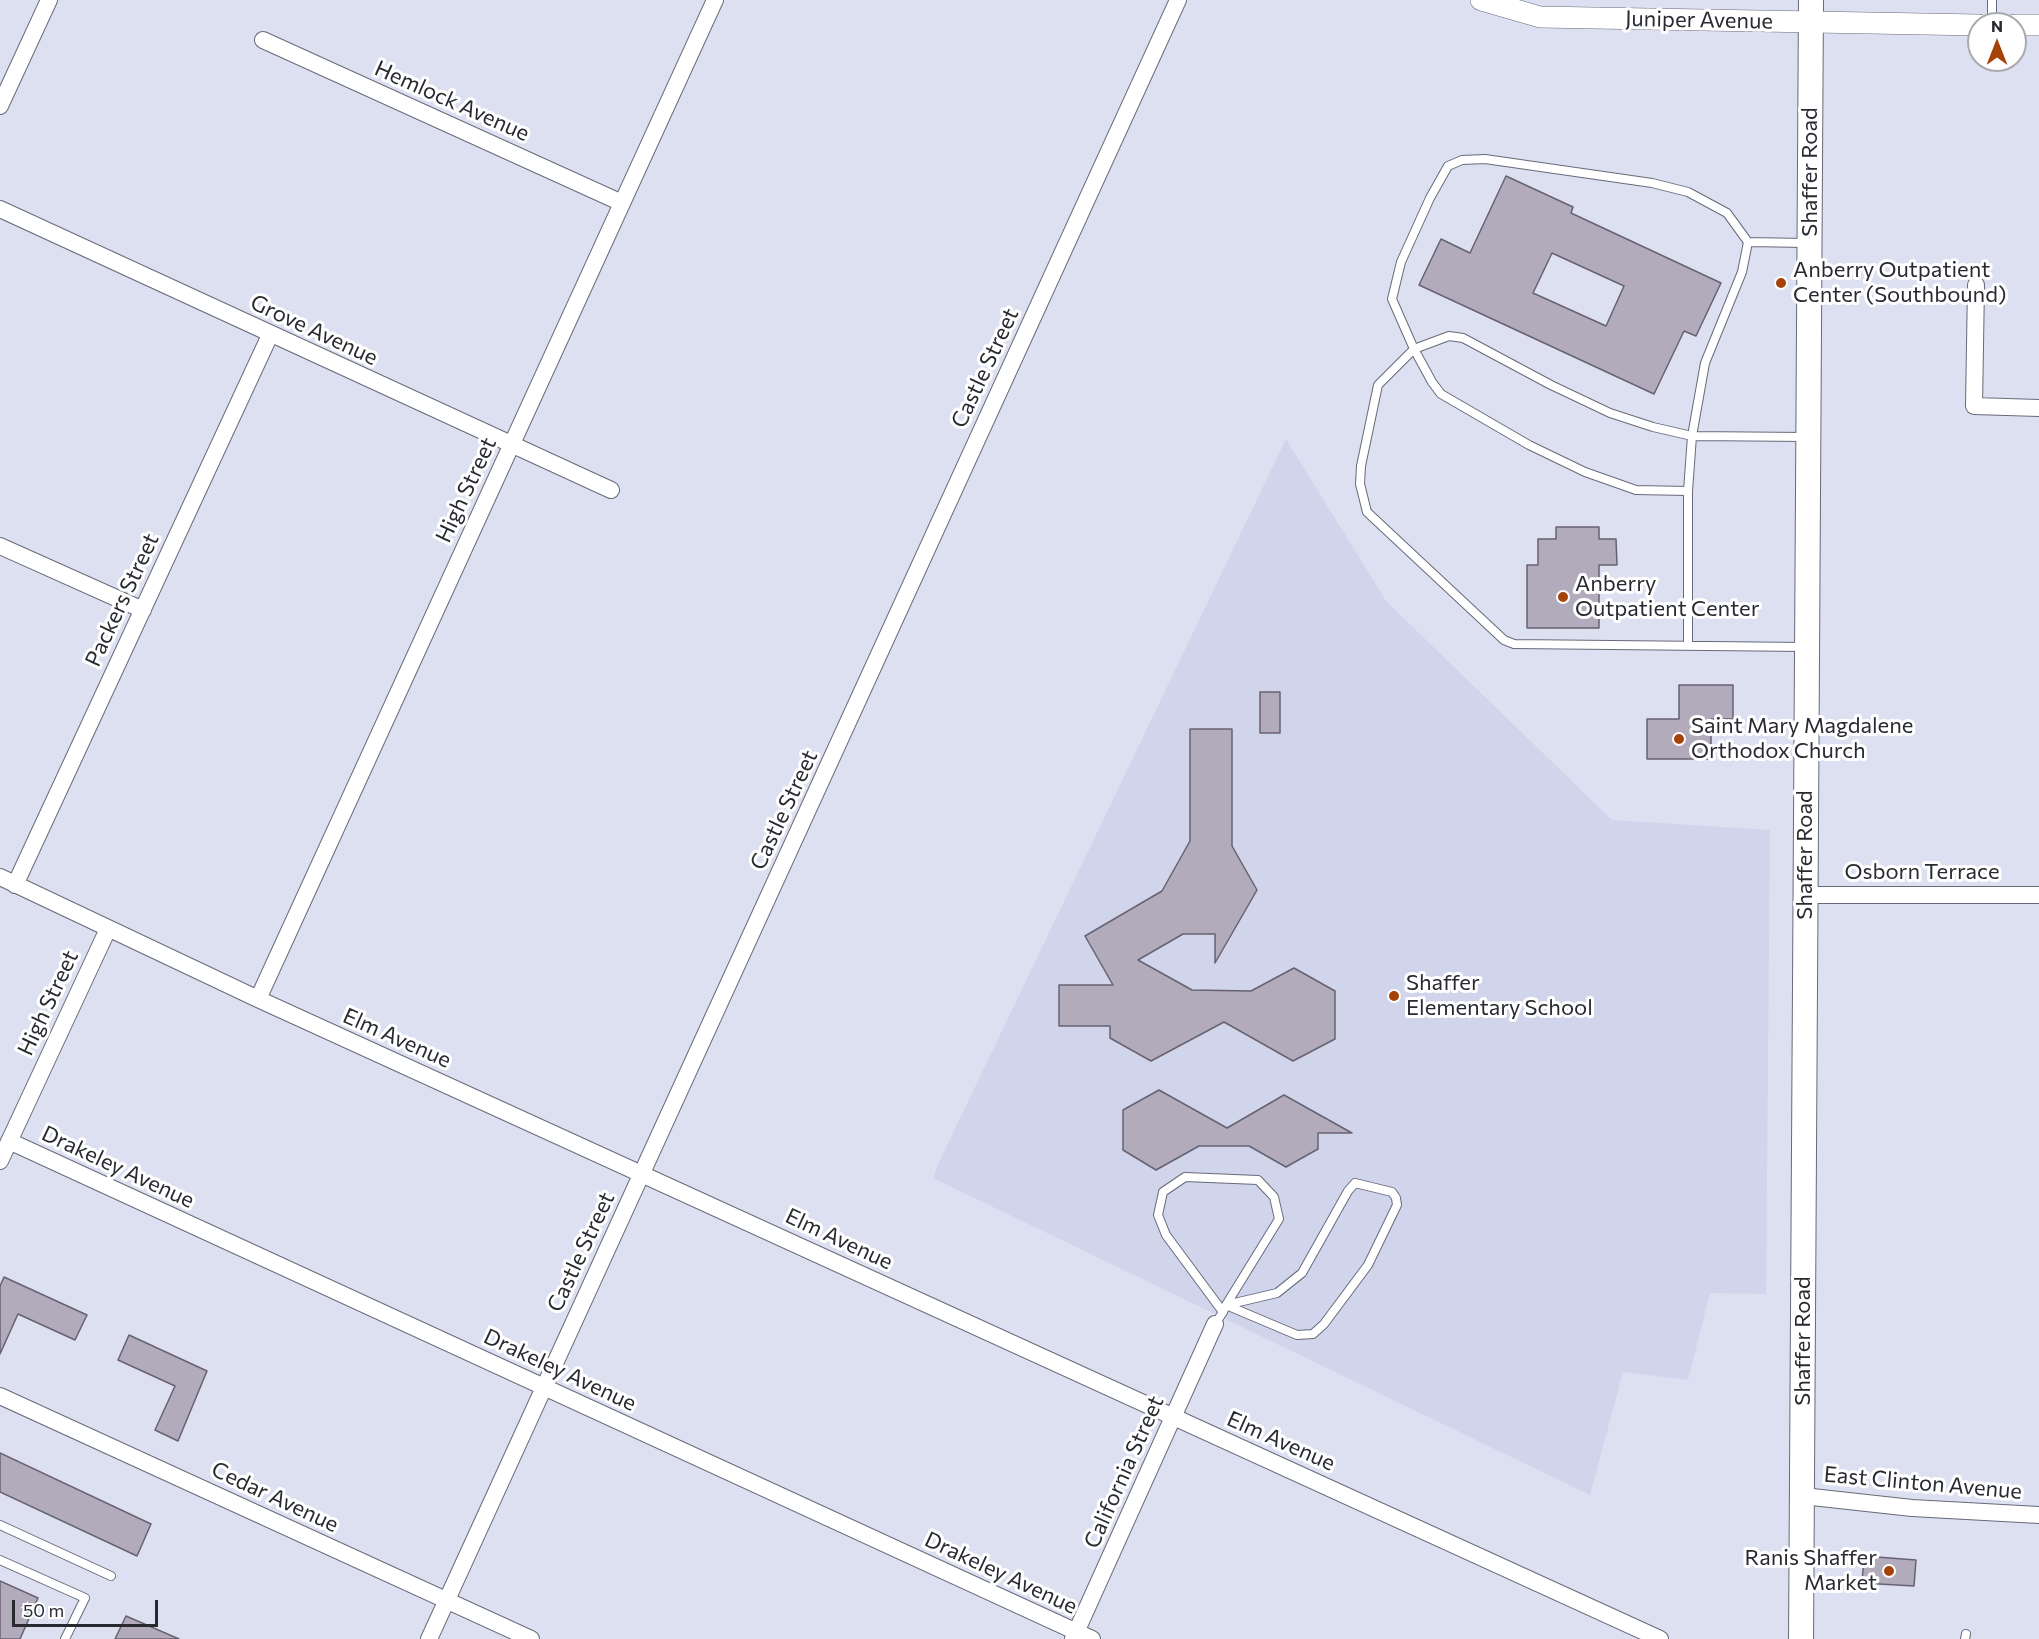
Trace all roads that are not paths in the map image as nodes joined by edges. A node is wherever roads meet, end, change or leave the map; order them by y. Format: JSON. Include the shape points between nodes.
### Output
{"nodes":[{"id":1,"x":49,"y":0,"type":"edge"},
{"id":2,"x":715,"y":0,"type":"edge"},
{"id":3,"x":1178,"y":0,"type":"edge"},
{"id":4,"x":1481,"y":0,"type":"edge"},
{"id":5,"x":1811,"y":11,"type":"edge"},
{"id":6,"x":1967,"y":24,"type":"edge"},
{"id":7,"x":263,"y":40,"type":"dead end"},
{"id":8,"x":0,"y":106,"type":"edge"},
{"id":9,"x":622,"y":204,"type":"junction"},
{"id":10,"x":0,"y":209,"type":"edge"},
{"id":11,"x":1748,"y":242,"type":"junction"},
{"id":12,"x":1809,"y":243,"type":"junction"},
{"id":13,"x":1976,"y":285,"type":"dead end"},
{"id":14,"x":270,"y":335,"type":"junction"},
{"id":15,"x":1414,"y":349,"type":"junction"},
{"id":16,"x":2039,"y":408,"type":"edge"},
{"id":17,"x":1692,"y":436,"type":"junction"},
{"id":18,"x":1808,"y":436,"type":"junction"},
{"id":19,"x":511,"y":446,"type":"junction"},
{"id":20,"x":610,"y":490,"type":"dead end"},
{"id":21,"x":1688,"y":492,"type":"junction"},
{"id":22,"x":0,"y":546,"type":"edge"},
{"id":23,"x":143,"y":610,"type":"junction"},
{"id":24,"x":1688,"y":646,"type":"junction"},
{"id":25,"x":1807,"y":647,"type":"junction"},
{"id":26,"x":8,"y":881,"type":"edge"},
{"id":27,"x":1805,"y":895,"type":"junction"},
{"id":28,"x":2039,"y":895,"type":"edge"},
{"id":29,"x":108,"y":928,"type":"junction"},
{"id":30,"x":258,"y":999,"type":"junction"},
{"id":31,"x":9,"y":1141,"type":"junction"},
{"id":32,"x":0,"y":1161,"type":"edge"},
{"id":33,"x":642,"y":1174,"type":"junction"},
{"id":34,"x":1221,"y":1314,"type":"junction"},
{"id":35,"x":543,"y":1388,"type":"junction"},
{"id":36,"x":0,"y":1396,"type":"edge"},
{"id":37,"x":1173,"y":1417,"type":"junction"},
{"id":38,"x":1803,"y":1496,"type":"junction"},
{"id":39,"x":2039,"y":1515,"type":"edge"},
{"id":40,"x":0,"y":1525,"type":"edge"},
{"id":41,"x":0,"y":1560,"type":"edge"},
{"id":42,"x":111,"y":1576,"type":"dead end"},
{"id":43,"x":446,"y":1600,"type":"junction"},
{"id":44,"x":1074,"y":1635,"type":"edge"},
{"id":45,"x":65,"y":1639,"type":"edge"},
{"id":46,"x":429,"y":1639,"type":"edge"},
{"id":47,"x":531,"y":1639,"type":"edge"},
{"id":48,"x":1092,"y":1639,"type":"edge"},
{"id":49,"x":1660,"y":1639,"type":"edge"},
{"id":50,"x":1801,"y":1639,"type":"edge"}],
"edges":[{"from":1,"to":8,"type":"street"},
{"from":2,"to":9,"type":"street","name":"High Street"},
{"from":3,"to":33,"type":"street","name":"Castle Street"},
{"from":4,"to":5,"type":"street","name":"Juniper Avenue","via":[[1540,17]]},
{"from":5,"to":6,"type":"street","name":"Juniper Avenue"},
{"from":5,"to":12,"type":"main road","name":"Shaffer Road"},
{"from":7,"to":9,"type":"street","name":"Hemlock Avenue"},
{"from":9,"to":19,"type":"street","name":"High Street"},
{"from":10,"to":14,"type":"street","name":"Grove Avenue"},
{"from":11,"to":12,"type":"lane"},
{"from":11,"to":15,"type":"lane","via":[[1727,213],[1688,192],[1611,176],[1485,159],[1462,160],[1448,166],[1401,262],[1392,299]]},
{"from":11,"to":17,"type":"lane","via":[[1742,272],[1705,363]]},
{"from":12,"to":18,"type":"main road","name":"Shaffer Road"},
{"from":13,"to":16,"type":"street","via":[[1974,406]]},
{"from":14,"to":19,"type":"street","name":"Grove Avenue"},
{"from":14,"to":23,"type":"street","name":"Packers Street"},
{"from":15,"to":17,"type":"lane","via":[[1449,336],[1463,338],[1610,413]]},
{"from":15,"to":21,"type":"lane","via":[[1442,394],[1529,445],[1585,472],[1636,490]]},
{"from":15,"to":24,"type":"lane","via":[[1378,385],[1360,484],[1367,512],[1504,640],[1522,644]]},
{"from":17,"to":18,"type":"lane"},
{"from":17,"to":21,"type":"lane"},
{"from":18,"to":25,"type":"main road","name":"Shaffer Road"},
{"from":19,"to":20,"type":"street","name":"Grove Avenue"},
{"from":19,"to":30,"type":"street","name":"High Street"},
{"from":21,"to":24,"type":"lane"},
{"from":22,"to":23,"type":"street"},
{"from":23,"to":26,"type":"street","name":"Packers Street"},
{"from":24,"to":25,"type":"lane"},
{"from":25,"to":27,"type":"main road","name":"Shaffer Road"},
{"from":26,"to":29,"type":"street","name":"Elm Avenue"},
{"from":27,"to":28,"type":"street","name":"Osborn Terrace"},
{"from":27,"to":38,"type":"main road","name":"Shaffer Road"},
{"from":29,"to":30,"type":"street","name":"Elm Avenue"},
{"from":29,"to":31,"type":"street","name":"High Street"},
{"from":30,"to":33,"type":"street","name":"Elm Avenue"},
{"from":31,"to":32,"type":"street","name":"High Street"},
{"from":31,"to":35,"type":"street","name":"Drakeley Avenue"},
{"from":33,"to":35,"type":"street","name":"Castle Street"},
{"from":33,"to":37,"type":"street","name":"Elm Avenue"},
{"from":34,"to":34,"type":"lane","via":[[1279,1220],[1274,1197],[1258,1180],[1185,1178],[1162,1192],[1158,1215],[1166,1235]]},
{"from":34,"to":34,"type":"lane","via":[[1298,1335],[1314,1334],[1368,1265],[1397,1205],[1392,1192],[1355,1183],[1302,1273],[1277,1293]]},
{"from":34,"to":37,"type":"street","name":"California Street"},
{"from":35,"to":43,"type":"street","name":"Castle Street"},
{"from":35,"to":44,"type":"street","name":"Drakeley Avenue"},
{"from":36,"to":43,"type":"street","name":"Cedar Avenue"},
{"from":37,"to":44,"type":"street","name":"California Street"},
{"from":37,"to":49,"type":"street","name":"Elm Avenue"},
{"from":38,"to":39,"type":"street","name":"East Clinton Avenue","via":[[1912,1508]]},
{"from":38,"to":50,"type":"main road","name":"Shaffer Road"},
{"from":40,"to":42,"type":"lane"},
{"from":41,"to":45,"type":"lane","via":[[85,1598]]},
{"from":43,"to":46,"type":"street","name":"Castle Street"},
{"from":43,"to":47,"type":"street","name":"Cedar Avenue"},
{"from":44,"to":48,"type":"street","name":"Drakeley Avenue"}]}
